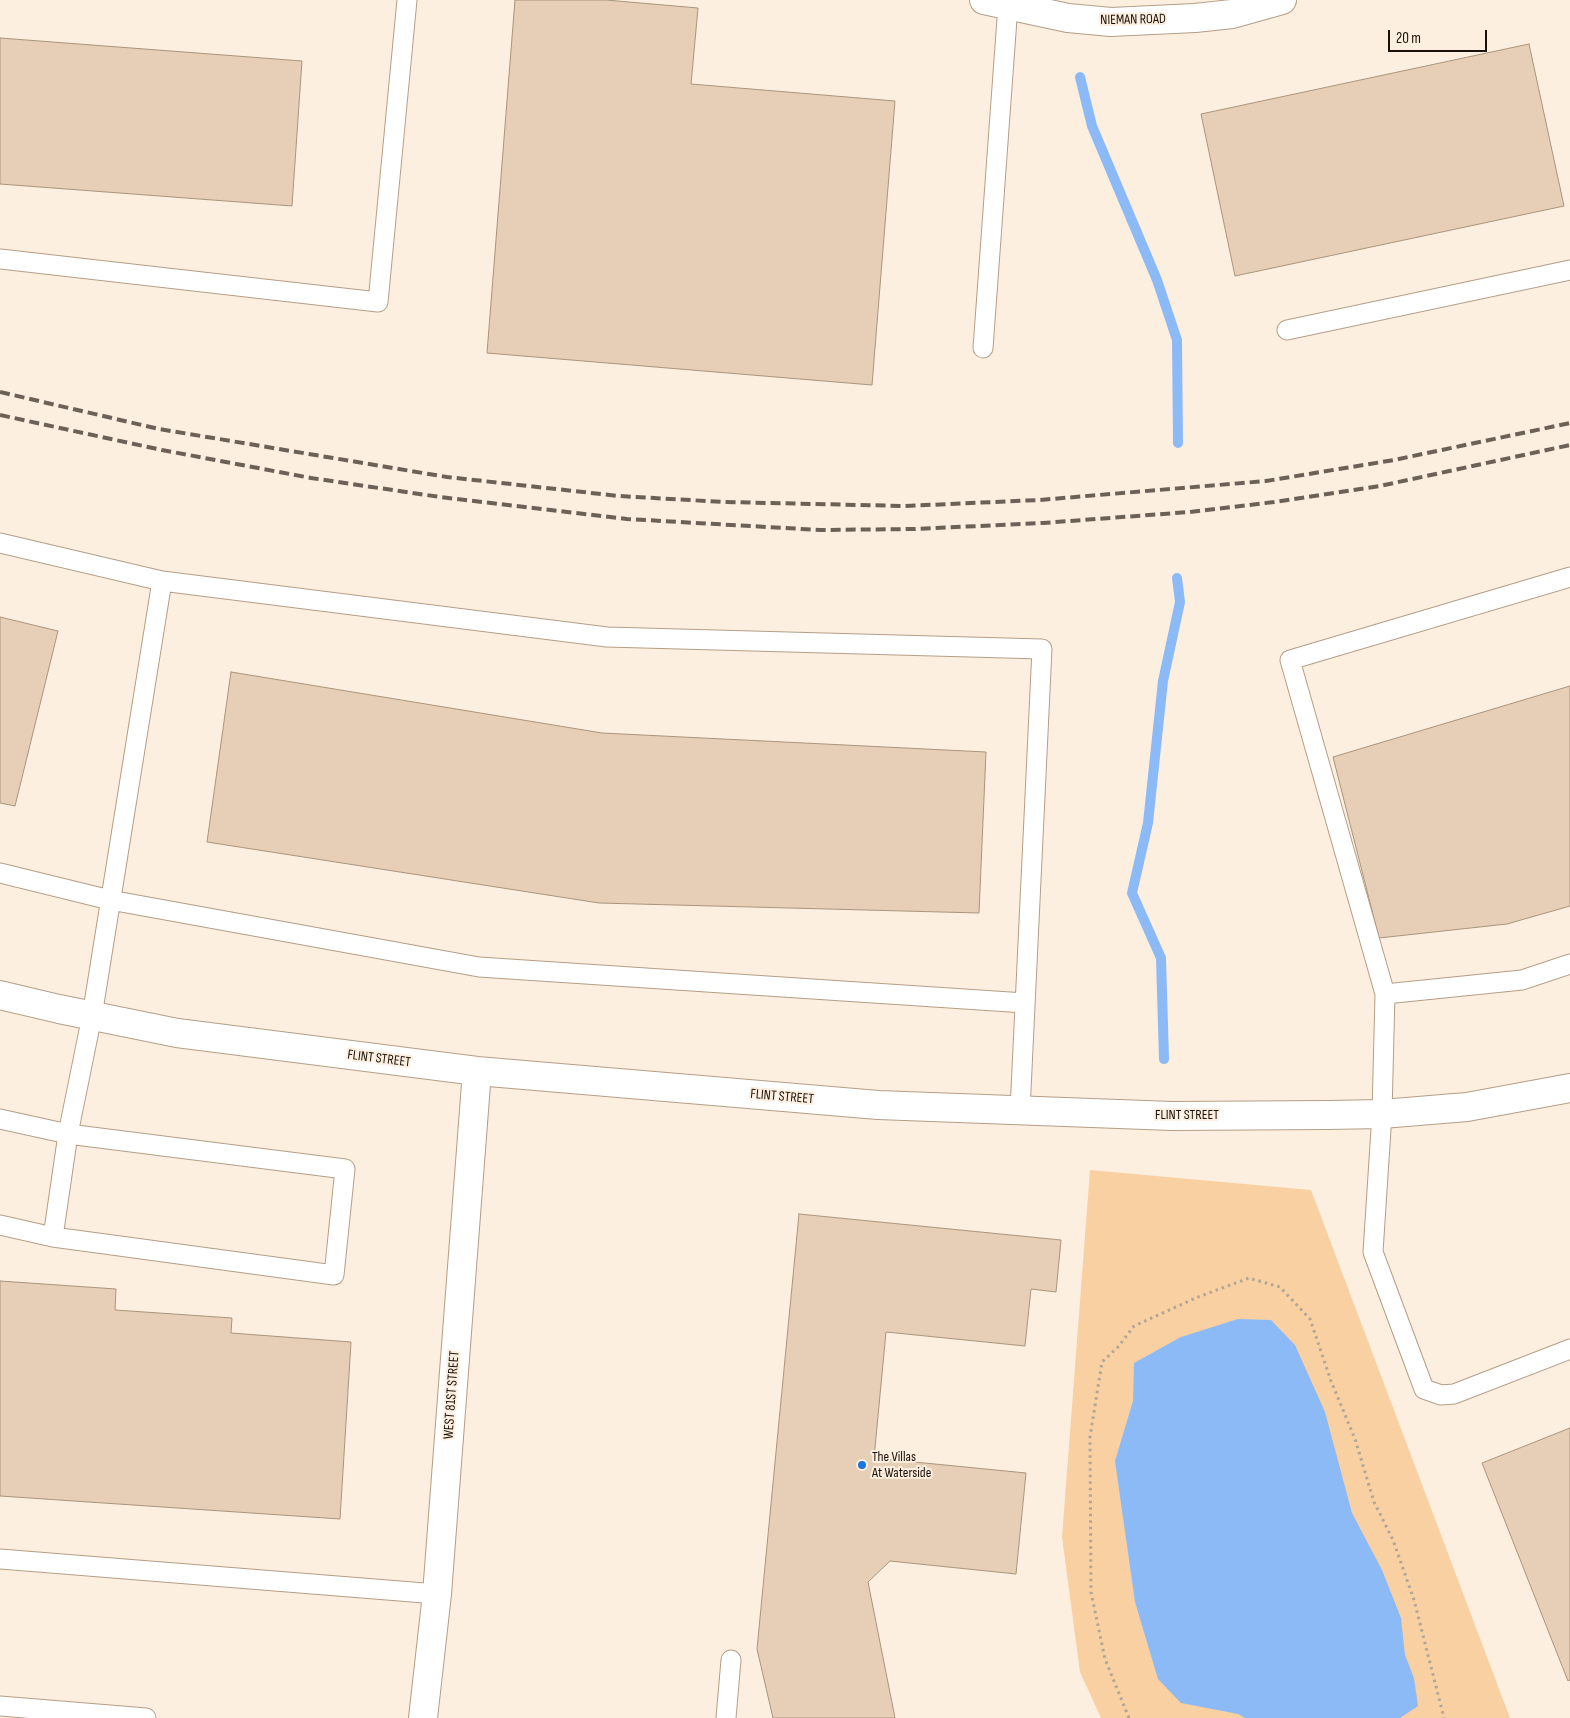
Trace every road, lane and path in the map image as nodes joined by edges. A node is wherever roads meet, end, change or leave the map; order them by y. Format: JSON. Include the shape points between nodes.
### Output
{"nodes":[{"id":1,"x":407,"y":0,"type":"edge"},
{"id":2,"x":1282,"y":0,"type":"edge"},
{"id":3,"x":996,"y":3,"type":"edge"},
{"id":4,"x":0,"y":259,"type":"edge"},
{"id":5,"x":1570,"y":270,"type":"edge"},
{"id":6,"x":1287,"y":330,"type":"dead end"},
{"id":7,"x":983,"y":348,"type":"dead end"},
{"id":8,"x":0,"y":542,"type":"edge"},
{"id":9,"x":1570,"y":577,"type":"edge"},
{"id":10,"x":162,"y":581,"type":"junction"},
{"id":11,"x":0,"y":873,"type":"edge"},
{"id":12,"x":110,"y":900,"type":"junction"},
{"id":13,"x":1570,"y":964,"type":"edge"},
{"id":14,"x":1385,"y":994,"type":"junction"},
{"id":15,"x":0,"y":995,"type":"edge"},
{"id":16,"x":1025,"y":1003,"type":"junction"},
{"id":17,"x":92,"y":1016,"type":"junction"},
{"id":18,"x":477,"y":1071,"type":"junction"},
{"id":19,"x":1570,"y":1088,"type":"edge"},
{"id":20,"x":1020,"y":1111,"type":"junction"},
{"id":21,"x":1382,"y":1114,"type":"junction"},
{"id":22,"x":0,"y":1120,"type":"edge"},
{"id":23,"x":68,"y":1134,"type":"junction"},
{"id":24,"x":0,"y":1226,"type":"edge"},
{"id":25,"x":53,"y":1237,"type":"junction"},
{"id":26,"x":1570,"y":1349,"type":"edge"},
{"id":27,"x":0,"y":1559,"type":"edge"},
{"id":28,"x":437,"y":1594,"type":"junction"},
{"id":29,"x":731,"y":1660,"type":"dead end"},
{"id":30,"x":0,"y":1706,"type":"edge"},
{"id":31,"x":146,"y":1718,"type":"edge"},
{"id":32,"x":423,"y":1718,"type":"edge"},
{"id":33,"x":726,"y":1718,"type":"edge"},
{"id":34,"x":1129,"y":1718,"type":"edge"},
{"id":35,"x":1444,"y":1718,"type":"edge"}],
"edges":[{"from":1,"to":4,"type":"lane","via":[[378,302]]},
{"from":2,"to":3,"type":"street","name":"NIEMAN ROAD","via":[[1232,14],[1111,22],[1068,18]]},
{"from":3,"to":7,"type":"lane"},
{"from":5,"to":6,"type":"lane"},
{"from":8,"to":10,"type":"lane"},
{"from":9,"to":14,"type":"lane","via":[[1290,660]]},
{"from":10,"to":12,"type":"lane"},
{"from":10,"to":16,"type":"lane","via":[[607,638],[1042,649]]},
{"from":11,"to":12,"type":"lane"},
{"from":12,"to":16,"type":"lane","via":[[479,967]]},
{"from":12,"to":17,"type":"lane"},
{"from":13,"to":14,"type":"lane","via":[[1522,980]]},
{"from":14,"to":21,"type":"lane"},
{"from":15,"to":17,"type":"street","name":"FLINT STREET"},
{"from":16,"to":20,"type":"lane"},
{"from":17,"to":18,"type":"street","name":"FLINT STREET","via":[[177,1033]]},
{"from":17,"to":23,"type":"lane"},
{"from":18,"to":20,"type":"street","name":"FLINT STREET","via":[[878,1105]]},
{"from":18,"to":28,"type":"street","name":"WEST 81ST STREET"},
{"from":19,"to":21,"type":"street","name":"FLINT STREET","via":[[1467,1107]]},
{"from":20,"to":21,"type":"street","name":"FLINT STREET","via":[[1172,1116]]},
{"from":21,"to":26,"type":"lane","via":[[1373,1252],[1424,1389],[1441,1395],[1454,1394]]},
{"from":22,"to":23,"type":"lane"},
{"from":23,"to":25,"type":"lane"},
{"from":23,"to":25,"type":"lane","via":[[345,1169],[334,1275]]},
{"from":24,"to":25,"type":"lane"},
{"from":27,"to":28,"type":"lane"},
{"from":28,"to":32,"type":"street","name":"WEST 81ST STREET"},
{"from":29,"to":33,"type":"lane"},
{"from":30,"to":31,"type":"lane"},
{"from":34,"to":35,"type":"path","via":[[1105,1659],[1091,1592],[1090,1436],[1102,1362],[1134,1326],[1249,1278],[1280,1287],[1310,1319],[1355,1439],[1374,1502],[1393,1540],[1414,1600]]}]}
